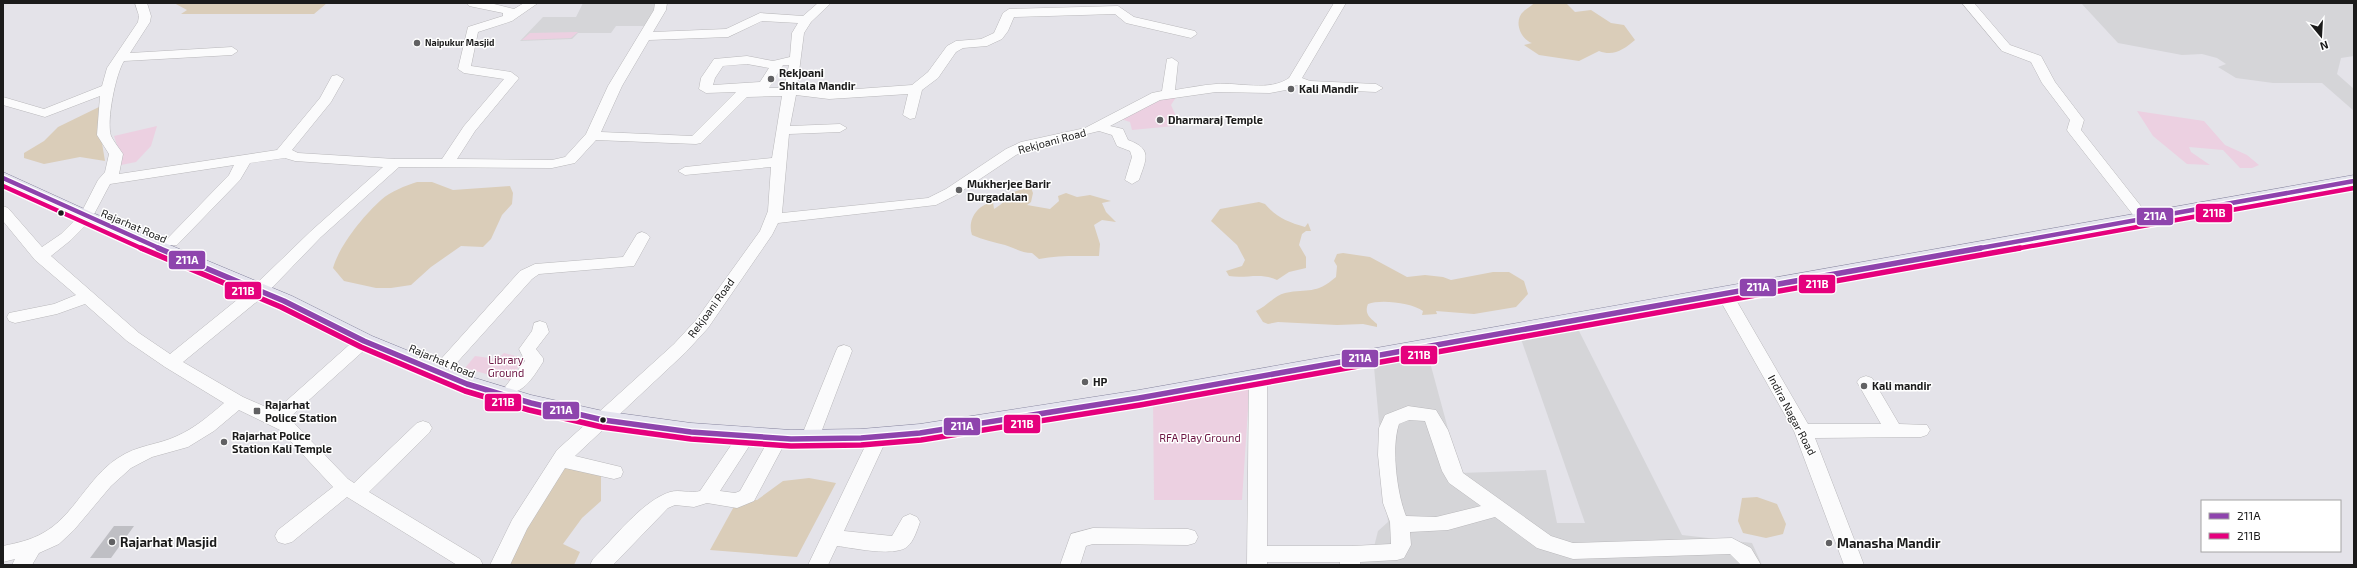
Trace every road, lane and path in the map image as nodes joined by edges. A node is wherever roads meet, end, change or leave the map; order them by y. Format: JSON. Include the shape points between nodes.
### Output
{"nodes":[{"id":1,"x":141,"y":3,"type":"edge"},
{"id":2,"x":473,"y":3,"type":"edge"},
{"id":3,"x":532,"y":3,"type":"edge"},
{"id":4,"x":661,"y":3,"type":"edge"},
{"id":5,"x":825,"y":3,"type":"edge"},
{"id":6,"x":1340,"y":3,"type":"edge"},
{"id":7,"x":1968,"y":3,"type":"edge"},
{"id":8,"x":1011,"y":8,"type":"edge"},
{"id":9,"x":508,"y":18,"type":"junction"},
{"id":10,"x":806,"y":20,"type":"junction"},
{"id":11,"x":1191,"y":34,"type":"dead end"},
{"id":12,"x":644,"y":36,"type":"junction"},
{"id":13,"x":232,"y":51,"type":"dead end"},
{"id":14,"x":120,"y":57,"type":"junction"},
{"id":15,"x":796,"y":60,"type":"junction"},
{"id":16,"x":1172,"y":62,"type":"dead end"},
{"id":17,"x":777,"y":66,"type":"junction"},
{"id":18,"x":337,"y":79,"type":"dead end"},
{"id":19,"x":1294,"y":80,"type":"junction"},
{"id":20,"x":108,"y":88,"type":"junction"},
{"id":21,"x":1376,"y":88,"type":"dead end"},
{"id":22,"x":916,"y":89,"type":"junction"},
{"id":23,"x":789,"y":91,"type":"junction"},
{"id":24,"x":1168,"y":93,"type":"junction"},
{"id":25,"x":3,"y":101,"type":"edge"},
{"id":26,"x":910,"y":115,"type":"dead end"},
{"id":27,"x":1098,"y":127,"type":"junction"},
{"id":28,"x":840,"y":128,"type":"dead end"},
{"id":29,"x":783,"y":130,"type":"junction"},
{"id":30,"x":592,"y":136,"type":"junction"},
{"id":31,"x":282,"y":154,"type":"junction"},
{"id":32,"x":244,"y":160,"type":"junction"},
{"id":33,"x":779,"y":162,"type":"junction"},
{"id":34,"x":395,"y":163,"type":"junction"},
{"id":35,"x":447,"y":163,"type":"junction"},
{"id":36,"x":3,"y":171,"type":"edge"},
{"id":37,"x":685,"y":171,"type":"dead end"},
{"id":38,"x":3,"y":178,"type":"edge"},
{"id":39,"x":105,"y":180,"type":"junction"},
{"id":40,"x":1132,"y":180,"type":"dead end"},
{"id":41,"x":2351,"y":180,"type":"edge"},
{"id":42,"x":3,"y":211,"type":"edge"},
{"id":43,"x":88,"y":212,"type":"junction"},
{"id":44,"x":2140,"y":213,"type":"junction"},
{"id":45,"x":772,"y":219,"type":"junction"},
{"id":46,"x":642,"y":237,"type":"dead end"},
{"id":47,"x":172,"y":242,"type":"junction"},
{"id":48,"x":41,"y":256,"type":"junction"},
{"id":49,"x":263,"y":287,"type":"junction"},
{"id":50,"x":1724,"y":293,"type":"junction"},
{"id":51,"x":86,"y":297,"type":"junction"},
{"id":52,"x":15,"y":317,"type":"dead end"},
{"id":53,"x":540,"y":327,"type":"dead end"},
{"id":54,"x":364,"y":341,"type":"junction"},
{"id":55,"x":844,"y":351,"type":"dead end"},
{"id":56,"x":172,"y":363,"type":"junction"},
{"id":57,"x":447,"y":363,"type":"junction"},
{"id":58,"x":1258,"y":376,"type":"junction"},
{"id":59,"x":1866,"y":382,"type":"dead end"},
{"id":60,"x":514,"y":387,"type":"junction"},
{"id":61,"x":237,"y":402,"type":"junction"},
{"id":62,"x":608,"y":415,"type":"junction"},
{"id":63,"x":277,"y":419,"type":"junction"},
{"id":64,"x":423,"y":428,"type":"dead end"},
{"id":65,"x":813,"y":430,"type":"junction"},
{"id":66,"x":1894,"y":430,"type":"junction"},
{"id":67,"x":1921,"y":430,"type":"dead end"},
{"id":68,"x":1802,"y":431,"type":"junction"},
{"id":69,"x":879,"y":436,"type":"junction"},
{"id":70,"x":746,"y":437,"type":"junction"},
{"id":71,"x":778,"y":439,"type":"junction"},
{"id":72,"x":561,"y":460,"type":"junction"},
{"id":73,"x":614,"y":472,"type":"dead end"},
{"id":74,"x":350,"y":490,"type":"junction"},
{"id":75,"x":707,"y":496,"type":"junction"},
{"id":76,"x":1496,"y":509,"type":"junction"},
{"id":77,"x":910,"y":522,"type":"dead end"},
{"id":78,"x":1400,"y":522,"type":"junction"},
{"id":79,"x":285,"y":536,"type":"dead end"},
{"id":80,"x":1188,"y":537,"type":"dead end"},
{"id":81,"x":831,"y":538,"type":"junction"},
{"id":82,"x":32,"y":547,"type":"junction"},
{"id":83,"x":3,"y":554,"type":"edge"},
{"id":84,"x":1257,"y":560,"type":"edge"},
{"id":85,"x":1350,"y":560,"type":"edge"},
{"id":86,"x":22,"y":565,"type":"edge"},
{"id":87,"x":473,"y":565,"type":"edge"},
{"id":88,"x":500,"y":565,"type":"edge"},
{"id":89,"x":600,"y":565,"type":"edge"},
{"id":90,"x":818,"y":565,"type":"edge"},
{"id":91,"x":1070,"y":565,"type":"edge"},
{"id":92,"x":1751,"y":565,"type":"edge"},
{"id":93,"x":1854,"y":565,"type":"edge"}],
"edges":[{"from":1,"to":14,"type":"street","via":[[144,22]]},
{"from":2,"to":9,"type":"street","via":[[510,11]]},
{"from":3,"to":9,"type":"street"},
{"from":4,"to":12,"type":"street","via":[[660,10]]},
{"from":5,"to":10,"type":"street","name":"Rekjoani Road"},
{"from":6,"to":19,"type":"street"},
{"from":7,"to":44,"type":"street","via":[[2006,48],[2028,55],[2038,62],[2049,83],[2077,120],[2074,130]]},
{"from":8,"to":11,"type":"street","via":[[1118,10],[1130,20]]},
{"from":8,"to":22,"type":"street","via":[[998,36],[983,43],[960,44],[951,48],[932,74]]},
{"from":9,"to":35,"type":"street","via":[[472,30],[464,69],[512,78],[469,129]]},
{"from":10,"to":12,"type":"street","via":[[760,17],[728,33]]},
{"from":10,"to":15,"type":"street","name":"Rekjoani Road","via":[[798,33]]},
{"from":12,"to":30,"type":"street","via":[[615,86]]},
{"from":13,"to":14,"type":"street"},
{"from":14,"to":20,"type":"street","via":[[113,68]]},
{"from":15,"to":17,"type":"street","via":[[779,62]]},
{"from":15,"to":23,"type":"street","name":"Rekjoani Road"},
{"from":16,"to":24,"type":"street"},
{"from":17,"to":17,"type":"street","via":[[765,85],[760,88],[706,88],[708,78],[719,62],[746,60]]},
{"from":18,"to":31,"type":"street","via":[[326,99]]},
{"from":19,"to":21,"type":"street","via":[[1308,85]]},
{"from":19,"to":24,"type":"street","name":"Rekjoani Road","via":[[1286,86],[1270,89],[1216,88]]},
{"from":20,"to":25,"type":"street","via":[[45,113]]},
{"from":20,"to":39,"type":"street","via":[[104,135],[116,158],[112,173]]},
{"from":22,"to":23,"type":"street","via":[[829,94],[804,90]]},
{"from":22,"to":26,"type":"street"},
{"from":23,"to":29,"type":"street","name":"Rekjoani Road"},
{"from":23,"to":30,"type":"street","via":[[743,93],[696,140]]},
{"from":24,"to":27,"type":"street","name":"Rekjoani Road","via":[[1157,96]]},
{"from":27,"to":40,"type":"street","via":[[1118,132],[1122,143],[1136,148],[1139,157]]},
{"from":27,"to":45,"type":"street","name":"Rekjoani Road","via":[[1084,133],[1018,148],[951,192],[931,202]]},
{"from":28,"to":29,"type":"street"},
{"from":29,"to":33,"type":"street","name":"Rekjoani Road"},
{"from":30,"to":35,"type":"street","via":[[570,160],[563,163]]},
{"from":31,"to":32,"type":"street"},
{"from":31,"to":34,"type":"street","via":[[285,152],[295,157]]},
{"from":32,"to":39,"type":"street"},
{"from":32,"to":47,"type":"street","via":[[235,177]]},
{"from":33,"to":37,"type":"street"},
{"from":33,"to":45,"type":"street","name":"Rekjoani Road"},
{"from":34,"to":35,"type":"street"},
{"from":34,"to":49,"type":"street","via":[[316,234]]},
{"from":36,"to":43,"type":"main road","name":"Rajarhat Road"},
{"from":38,"to":43,"type":"main road","name":"Rajarhat Road"},
{"from":39,"to":43,"type":"street"},
{"from":41,"to":44,"type":"main road","name":"Rajarhat Road"},
{"from":41,"to":50,"type":"main road","name":"Rajarhat Road"},
{"from":42,"to":48,"type":"street"},
{"from":43,"to":47,"type":"main road","name":"Rajarhat Road"},
{"from":43,"to":48,"type":"street","via":[[66,237]]},
{"from":43,"to":49,"type":"main road","name":"Rajarhat Road","via":[[133,235]]},
{"from":44,"to":65,"type":"main road","name":"Rajarhat Road","via":[[1759,278],[1267,366],[1181,384],[953,420]]},
{"from":45,"to":62,"type":"street","name":"Rekjoani Road","via":[[767,232],[702,324]]},
{"from":46,"to":57,"type":"street","via":[[628,262],[535,269],[526,275]]},
{"from":47,"to":49,"type":"main road","name":"Rajarhat Road"},
{"from":48,"to":51,"type":"street"},
{"from":49,"to":54,"type":"main road","name":"Rajarhat Road"},
{"from":49,"to":56,"type":"street"},
{"from":49,"to":57,"type":"main road","name":"Rajarhat Road"},
{"from":50,"to":58,"type":"main road","name":"Rajarhat Road"},
{"from":50,"to":68,"type":"street","name":"Indira Nagar Road"},
{"from":51,"to":52,"type":"street","via":[[57,309]]},
{"from":51,"to":56,"type":"street","via":[[133,337]]},
{"from":53,"to":60,"type":"street","via":[[540,332],[528,349],[534,362]]},
{"from":54,"to":62,"type":"main road","name":"Rajarhat Road","via":[[467,384],[531,403]]},
{"from":54,"to":63,"type":"street"},
{"from":55,"to":65,"type":"street","via":[[836,376],[819,408]]},
{"from":56,"to":61,"type":"street"},
{"from":57,"to":60,"type":"main road","name":"Rajarhat Road","via":[[471,374]]},
{"from":58,"to":69,"type":"main road","name":"Rajarhat Road","via":[[1131,399]]},
{"from":58,"to":84,"type":"street"},
{"from":59,"to":66,"type":"street"},
{"from":60,"to":62,"type":"main road","name":"Rajarhat Road"},
{"from":61,"to":63,"type":"street"},
{"from":61,"to":82,"type":"street","via":[[208,426],[182,442],[147,451],[124,463],[104,481],[67,525],[52,538]]},
{"from":62,"to":65,"type":"main road","name":"Rajarhat Road","via":[[729,427]]},
{"from":62,"to":70,"type":"main road","name":"Rajarhat Road","via":[[691,432]]},
{"from":62,"to":72,"type":"street","name":"Rekjoani Road","via":[[574,444]]},
{"from":63,"to":74,"type":"street","via":[[291,429]]},
{"from":64,"to":74,"type":"street"},
{"from":66,"to":67,"type":"street"},
{"from":66,"to":68,"type":"street"},
{"from":68,"to":93,"type":"street","name":"Indira Nagar Road","via":[[1824,482]]},
{"from":69,"to":71,"type":"main road","name":"Rajarhat Road"},
{"from":69,"to":81,"type":"street"},
{"from":70,"to":71,"type":"main road","name":"Rajarhat Road"},
{"from":70,"to":75,"type":"street"},
{"from":71,"to":75,"type":"street","via":[[747,496],[737,501]]},
{"from":72,"to":73,"type":"street"},
{"from":72,"to":88,"type":"street","name":"Rekjoani Road","via":[[519,525]]},
{"from":74,"to":79,"type":"street"},
{"from":74,"to":87,"type":"street"},
{"from":75,"to":89,"type":"street","via":[[694,500],[674,498],[661,503]]},
{"from":76,"to":78,"type":"street","via":[[1453,521],[1408,525]]},
{"from":76,"to":78,"type":"street","via":[[1466,487],[1452,472],[1436,422],[1430,416],[1408,412],[1395,416],[1389,423],[1387,455],[1394,509]]},
{"from":76,"to":92,"type":"street","via":[[1544,542],[1573,551],[1732,546],[1741,549]]},
{"from":77,"to":81,"type":"street","via":[[899,543]]},
{"from":78,"to":85,"type":"street","via":[[1401,545],[1397,552]]},
{"from":80,"to":91,"type":"street","via":[[1093,536],[1078,540]]},
{"from":81,"to":90,"type":"street"},
{"from":82,"to":83,"type":"street"},
{"from":82,"to":86,"type":"street"},
{"from":84,"to":85,"type":"street"}]}
